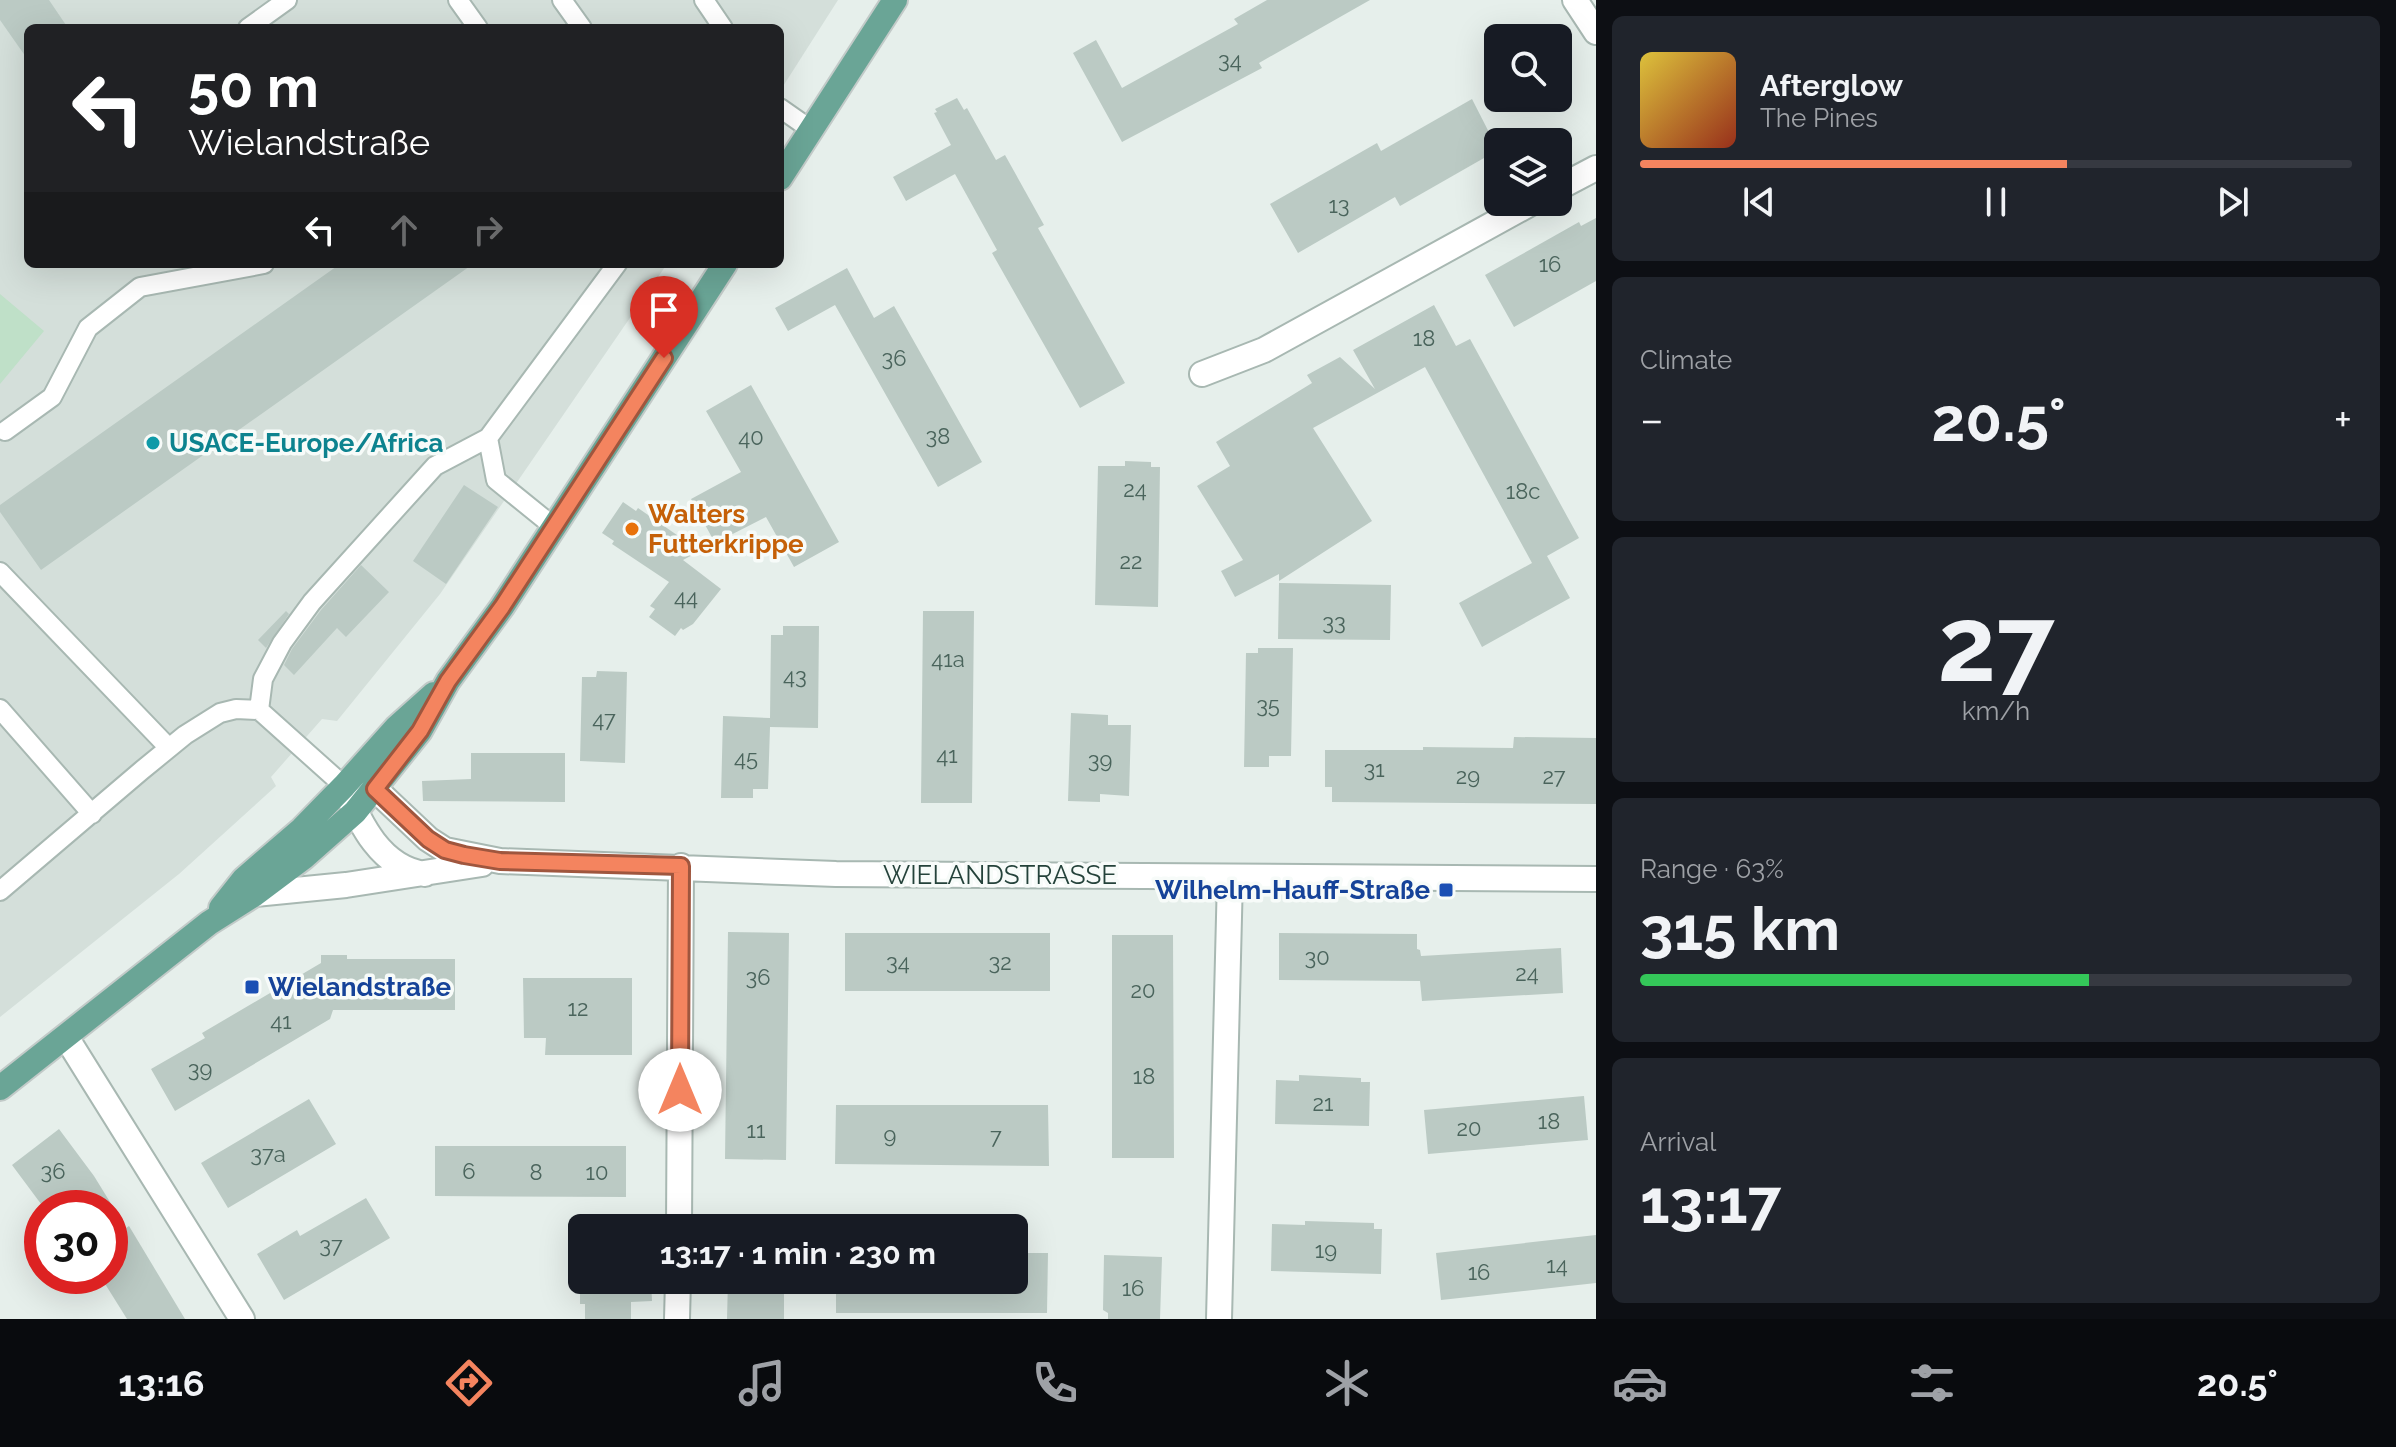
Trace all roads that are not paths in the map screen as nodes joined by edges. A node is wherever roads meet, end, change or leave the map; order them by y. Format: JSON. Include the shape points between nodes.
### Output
{"nodes":[{"id":1,"x":287,"y":0,"type":"edge"},
{"id":2,"x":458,"y":0,"type":"edge"},
{"id":3,"x":562,"y":0,"type":"edge"},
{"id":4,"x":704,"y":0,"type":"edge"},
{"id":5,"x":895,"y":0,"type":"edge"},
{"id":6,"x":1575,"y":0,"type":"edge"},
{"id":7,"x":254,"y":24,"type":"edge"},
{"id":8,"x":475,"y":24,"type":"edge"},
{"id":9,"x":579,"y":24,"type":"edge"},
{"id":10,"x":720,"y":24,"type":"edge"},
{"id":11,"x":1596,"y":32,"type":"edge"},
{"id":12,"x":784,"y":111,"type":"edge"},
{"id":13,"x":810,"y":129,"type":"junction"},
{"id":14,"x":1596,"y":168,"type":"edge"},
{"id":15,"x":784,"y":171,"type":"edge"},
{"id":16,"x":1572,"y":181,"type":"edge"},
{"id":17,"x":1508,"y":216,"type":"edge"},
{"id":18,"x":248,"y":268,"type":"edge"},
{"id":19,"x":614,"y":268,"type":"edge"},
{"id":20,"x":722,"y":268,"type":"edge"},
{"id":21,"x":1202,"y":374,"type":"dead end"},
{"id":22,"x":5,"y":431,"type":"dead end"},
{"id":23,"x":488,"y":438,"type":"junction"},
{"id":24,"x":554,"y":527,"type":"junction"},
{"id":25,"x":0,"y":572,"type":"edge"},
{"id":26,"x":448,"y":681,"type":"junction"},
{"id":27,"x":0,"y":709,"type":"edge"},
{"id":28,"x":259,"y":710,"type":"junction"},
{"id":29,"x":169,"y":748,"type":"junction"},
{"id":30,"x":344,"y":786,"type":"junction"},
{"id":31,"x":375,"y":789,"type":"junction"},
{"id":32,"x":355,"y":812,"type":"junction"},
{"id":33,"x":92,"y":814,"type":"junction"},
{"id":34,"x":500,"y":861,"type":"junction"},
{"id":35,"x":681,"y":866,"type":"junction"},
{"id":36,"x":425,"y":874,"type":"junction"},
{"id":37,"x":1230,"y":877,"type":"junction"},
{"id":38,"x":1596,"y":879,"type":"edge"},
{"id":39,"x":0,"y":891,"type":"edge"},
{"id":40,"x":255,"y":894,"type":"junction"},
{"id":41,"x":209,"y":923,"type":"junction"},
{"id":42,"x":66,"y":1037,"type":"junction"},
{"id":43,"x":0,"y":1088,"type":"edge"},
{"id":44,"x":679,"y":1214,"type":"edge"},
{"id":45,"x":678,"y":1294,"type":"edge"},
{"id":46,"x":242,"y":1319,"type":"edge"},
{"id":47,"x":677,"y":1319,"type":"edge"},
{"id":48,"x":1219,"y":1319,"type":"edge"}],
"edges":[{"from":1,"to":7,"type":"lane"},
{"from":2,"to":8,"type":"lane"},
{"from":3,"to":9,"type":"lane"},
{"from":4,"to":10,"type":"lane"},
{"from":5,"to":13,"type":"main road"},
{"from":6,"to":11,"type":"street"},
{"from":12,"to":13,"type":"lane"},
{"from":13,"to":15,"type":"main road"},
{"from":14,"to":16,"type":"street"},
{"from":17,"to":21,"type":"street","via":[[1264,350]]},
{"from":18,"to":22,"type":"lane","via":[[140,287],[88,328],[52,397]]},
{"from":19,"to":23,"type":"lane"},
{"from":20,"to":24,"type":"main road"},
{"from":23,"to":24,"type":"lane","via":[[496,480]]},
{"from":23,"to":28,"type":"lane","via":[[435,466],[312,602],[263,679]]},
{"from":24,"to":26,"type":"main road"},
{"from":25,"to":29,"type":"lane"},
{"from":26,"to":30,"type":"main road"},
{"from":26,"to":31,"type":"main road","via":[[420,731]]},
{"from":27,"to":33,"type":"lane"},
{"from":28,"to":29,"type":"lane","via":[[220,713]]},
{"from":28,"to":30,"type":"lane"},
{"from":29,"to":33,"type":"lane"},
{"from":30,"to":31,"type":"street"},
{"from":30,"to":32,"type":"street"},
{"from":30,"to":41,"type":"main road","via":[[244,879]]},
{"from":31,"to":32,"type":"main road"},
{"from":31,"to":34,"type":"street","name":"WIELANDSTRASSE","via":[[436,845]]},
{"from":32,"to":36,"type":"street","via":[[392,862]]},
{"from":32,"to":40,"type":"main road"},
{"from":33,"to":39,"type":"lane"},
{"from":34,"to":35,"type":"street","name":"WIELANDSTRASSE"},
{"from":34,"to":36,"type":"street","name":"WIELANDSTRASSE"},
{"from":35,"to":37,"type":"street","name":"WIELANDSTRASSE","via":[[836,874]]},
{"from":35,"to":44,"type":"street"},
{"from":36,"to":40,"type":"street","name":"WIELANDSTRASSE"},
{"from":37,"to":38,"type":"street","name":"WIELANDSTRASSE"},
{"from":37,"to":48,"type":"street"},
{"from":40,"to":41,"type":"main road"},
{"from":41,"to":42,"type":"main road"},
{"from":42,"to":43,"type":"main road"},
{"from":42,"to":46,"type":"street"},
{"from":45,"to":47,"type":"street"}]}
